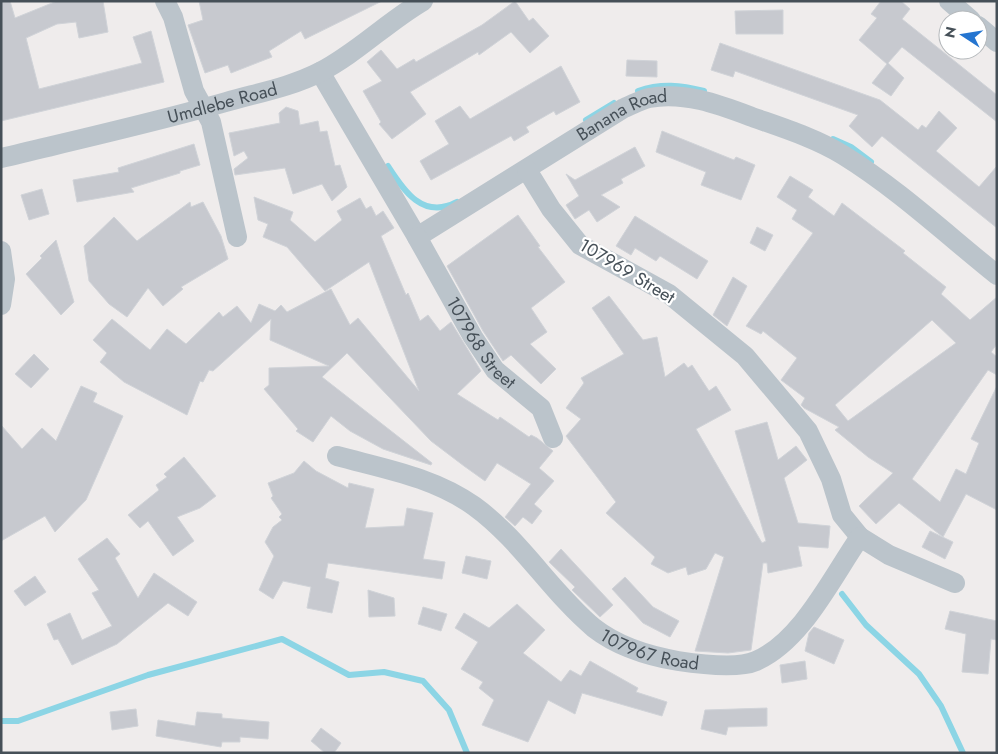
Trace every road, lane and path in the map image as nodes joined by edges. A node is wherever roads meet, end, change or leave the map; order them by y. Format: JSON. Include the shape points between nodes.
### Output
{"nodes":[{"id":1,"x":165,"y":1,"type":"edge"},
{"id":2,"x":423,"y":1,"type":"edge"},
{"id":3,"x":949,"y":1,"type":"edge"},
{"id":4,"x":959,"y":10,"type":"edge"},
{"id":5,"x":320,"y":72,"type":"junction"},
{"id":6,"x":202,"y":109,"type":"junction"},
{"id":7,"x":1,"y":158,"type":"edge"},
{"id":8,"x":527,"y":170,"type":"junction"},
{"id":9,"x":237,"y":237,"type":"dead end"},
{"id":10,"x":417,"y":237,"type":"junction"},
{"id":11,"x":1,"y":252,"type":"edge"},
{"id":12,"x":997,"y":275,"type":"edge"},
{"id":13,"x":1,"y":305,"type":"edge"},
{"id":14,"x":553,"y":438,"type":"dead end"},
{"id":15,"x":337,"y":456,"type":"dead end"},
{"id":16,"x":860,"y":537,"type":"junction"},
{"id":17,"x":954,"y":583,"type":"dead end"}],
"edges":[{"from":1,"to":6,"type":"street"},
{"from":2,"to":5,"type":"street","name":"Umdlebe Road","via":[[395,17]]},
{"from":3,"to":4,"type":"street"},
{"from":5,"to":6,"type":"street","name":"Umdlebe Road"},
{"from":5,"to":10,"type":"street"},
{"from":6,"to":7,"type":"street","name":"Umdlebe Road"},
{"from":6,"to":9,"type":"street","via":[[210,122]]},
{"from":8,"to":10,"type":"street","name":"Banana Road"},
{"from":8,"to":12,"type":"street","name":"Banana Road","via":[[624,108],[648,98],[695,99],[776,125],[843,155]]},
{"from":8,"to":16,"type":"street","name":"107969 Street","via":[[551,209],[580,245],[669,294],[745,356],[808,431],[831,479],[842,515]]},
{"from":10,"to":14,"type":"street","name":"107968 Street","via":[[495,370],[541,408]]},
{"from":11,"to":13,"type":"street","via":[[5,279]]},
{"from":15,"to":16,"type":"street","name":"107967 Road","via":[[439,485],[500,526],[594,628],[653,656],[691,663],[755,662],[774,651],[793,633]]},
{"from":16,"to":17,"type":"street","via":[[904,562]]}]}
